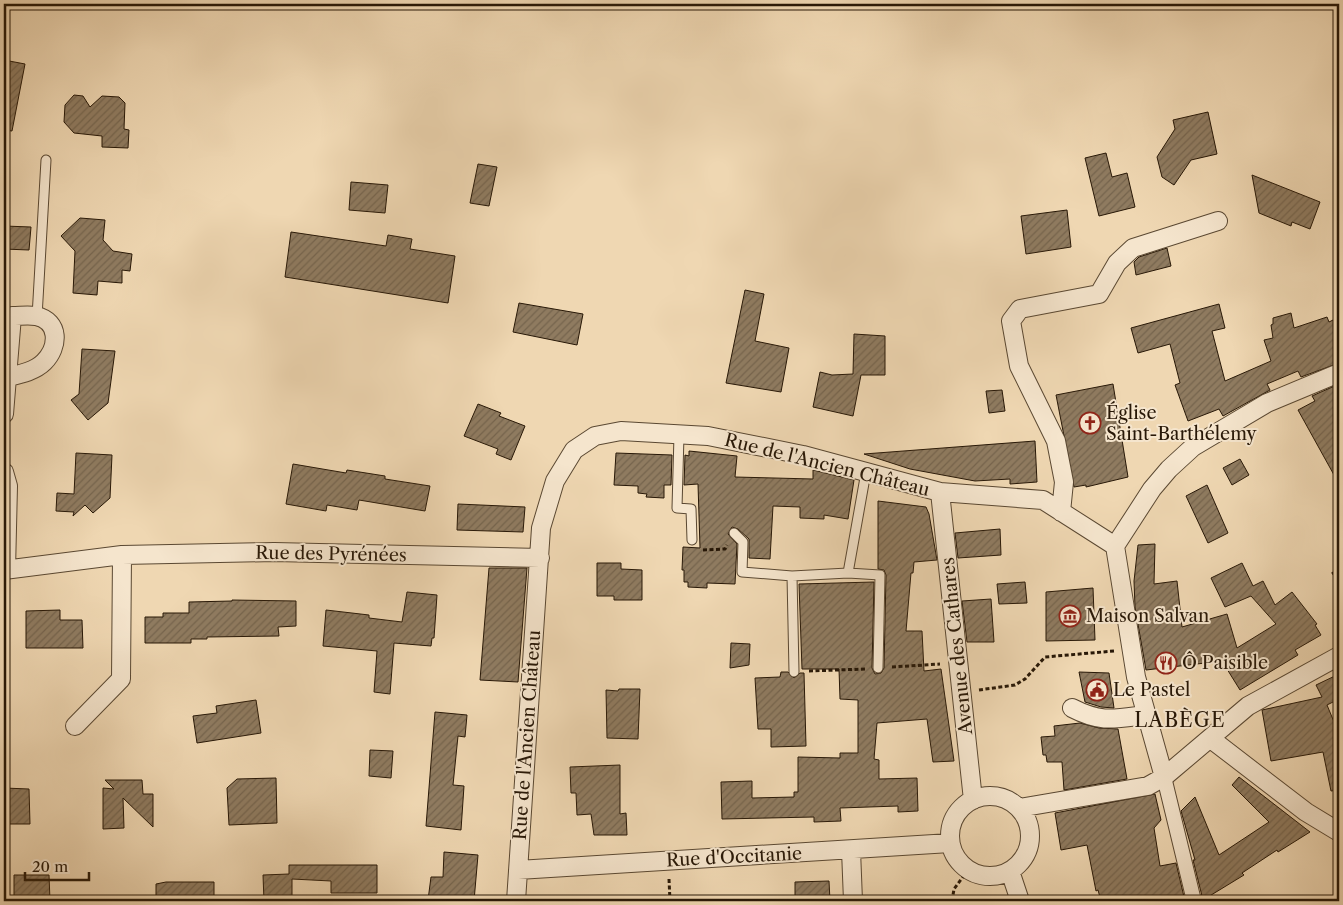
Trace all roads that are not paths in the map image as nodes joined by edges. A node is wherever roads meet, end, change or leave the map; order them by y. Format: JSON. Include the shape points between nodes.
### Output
{"nodes":[{"id":1,"x":46,"y":160,"type":"dead end"},
{"id":2,"x":1218,"y":221,"type":"dead end"},
{"id":3,"x":8,"y":311,"type":"edge"},
{"id":4,"x":37,"y":316,"type":"junction"},
{"id":5,"x":1339,"y":373,"type":"edge"},
{"id":6,"x":8,"y":377,"type":"junction"},
{"id":7,"x":4,"y":414,"type":"edge"},
{"id":8,"x":679,"y":434,"type":"junction"},
{"id":9,"x":4,"y":472,"type":"edge"},
{"id":10,"x":866,"y":472,"type":"junction"},
{"id":11,"x":940,"y":492,"type":"junction"},
{"id":12,"x":1061,"y":512,"type":"junction"},
{"id":13,"x":734,"y":533,"type":"road end"},
{"id":14,"x":692,"y":540,"type":"road end"},
{"id":15,"x":1115,"y":546,"type":"junction"},
{"id":16,"x":122,"y":554,"type":"junction"},
{"id":17,"x":540,"y":558,"type":"junction"},
{"id":18,"x":5,"y":570,"type":"edge"},
{"id":19,"x":848,"y":573,"type":"junction"},
{"id":20,"x":792,"y":576,"type":"junction"},
{"id":21,"x":1339,"y":656,"type":"edge"},
{"id":22,"x":878,"y":668,"type":"road end"},
{"id":23,"x":794,"y":672,"type":"road end"},
{"id":24,"x":1072,"y":708,"type":"dead end"},
{"id":25,"x":1145,"y":715,"type":"junction"},
{"id":26,"x":75,"y":726,"type":"dead end"},
{"id":27,"x":1211,"y":739,"type":"junction"},
{"id":28,"x":1164,"y":777,"type":"junction"},
{"id":29,"x":973,"y":800,"type":"junction"},
{"id":30,"x":1018,"y":808,"type":"junction"},
{"id":31,"x":1339,"y":832,"type":"edge"},
{"id":32,"x":950,"y":843,"type":"junction"},
{"id":33,"x":851,"y":850,"type":"junction"},
{"id":34,"x":518,"y":870,"type":"junction"},
{"id":35,"x":1010,"y":871,"type":"junction"},
{"id":36,"x":516,"y":901,"type":"edge"},
{"id":37,"x":853,"y":901,"type":"edge"},
{"id":38,"x":1020,"y":901,"type":"edge"},
{"id":39,"x":1194,"y":901,"type":"edge"}],
"edges":[{"from":1,"to":4,"type":"lane"},
{"from":2,"to":12,"type":"street","via":[[1133,248],[1117,263],[1099,294],[1020,309],[1011,321],[1018,366],[1056,441],[1064,482]]},
{"from":3,"to":4,"type":"street"},
{"from":3,"to":6,"type":"street"},
{"from":4,"to":6,"type":"street","via":[[50,322],[56,334],[54,350],[44,363],[29,372]]},
{"from":5,"to":15,"type":"street","via":[[1267,403],[1193,447],[1152,489]]},
{"from":6,"to":7,"type":"street"},
{"from":8,"to":10,"type":"street","name":"Rue de l'Ancien Château","via":[[708,436],[803,455]]},
{"from":8,"to":14,"type":"lane","via":[[677,508],[692,509]]},
{"from":8,"to":17,"type":"street","name":"Rue de l'Ancien Château","via":[[621,431],[595,436],[574,450],[555,481],[541,528]]},
{"from":9,"to":18,"type":"street","name":"Rue des Pyrénées","via":[[8,486]]},
{"from":10,"to":11,"type":"street","name":"Rue de l'Ancien Château"},
{"from":10,"to":19,"type":"lane"},
{"from":11,"to":12,"type":"street","name":"Rue de l'Ancien Château","via":[[1043,500]]},
{"from":11,"to":29,"type":"street","name":"Avenue des Cathares"},
{"from":12,"to":15,"type":"street","name":"Rue de l'Ancien Château"},
{"from":13,"to":20,"type":"lane","via":[[743,542],[742,572]]},
{"from":15,"to":25,"type":"street"},
{"from":16,"to":17,"type":"street","name":"Rue des Pyrénées","via":[[274,552]]},
{"from":16,"to":18,"type":"street","name":"Rue des Pyrénées"},
{"from":16,"to":26,"type":"street","via":[[121,679]]},
{"from":17,"to":34,"type":"street","name":"Rue de l'Ancien Château"},
{"from":19,"to":20,"type":"lane"},
{"from":19,"to":22,"type":"lane","via":[[880,575]]},
{"from":20,"to":23,"type":"lane"},
{"from":21,"to":27,"type":"street","via":[[1248,706]]},
{"from":24,"to":25,"type":"street","via":[[1091,718]]},
{"from":25,"to":28,"type":"street"},
{"from":27,"to":28,"type":"street"},
{"from":27,"to":31,"type":"street","via":[[1306,812]]},
{"from":28,"to":30,"type":"street","via":[[1148,786]]},
{"from":28,"to":39,"type":"street"},
{"from":29,"to":30,"type":"street","via":[[997,797]]},
{"from":29,"to":32,"type":"street","via":[[954,818]]},
{"from":30,"to":35,"type":"street","via":[[1026,818],[1030,842],[1026,853]]},
{"from":32,"to":33,"type":"street","name":"Rue d'Occitanie"},
{"from":32,"to":35,"type":"street","via":[[954,854],[968,870],[989,876]]},
{"from":33,"to":34,"type":"street","name":"Rue d'Occitanie"},
{"from":33,"to":37,"type":"street"},
{"from":34,"to":36,"type":"street","name":"Rue de l'Ancien Château"},
{"from":35,"to":38,"type":"street"}]}
